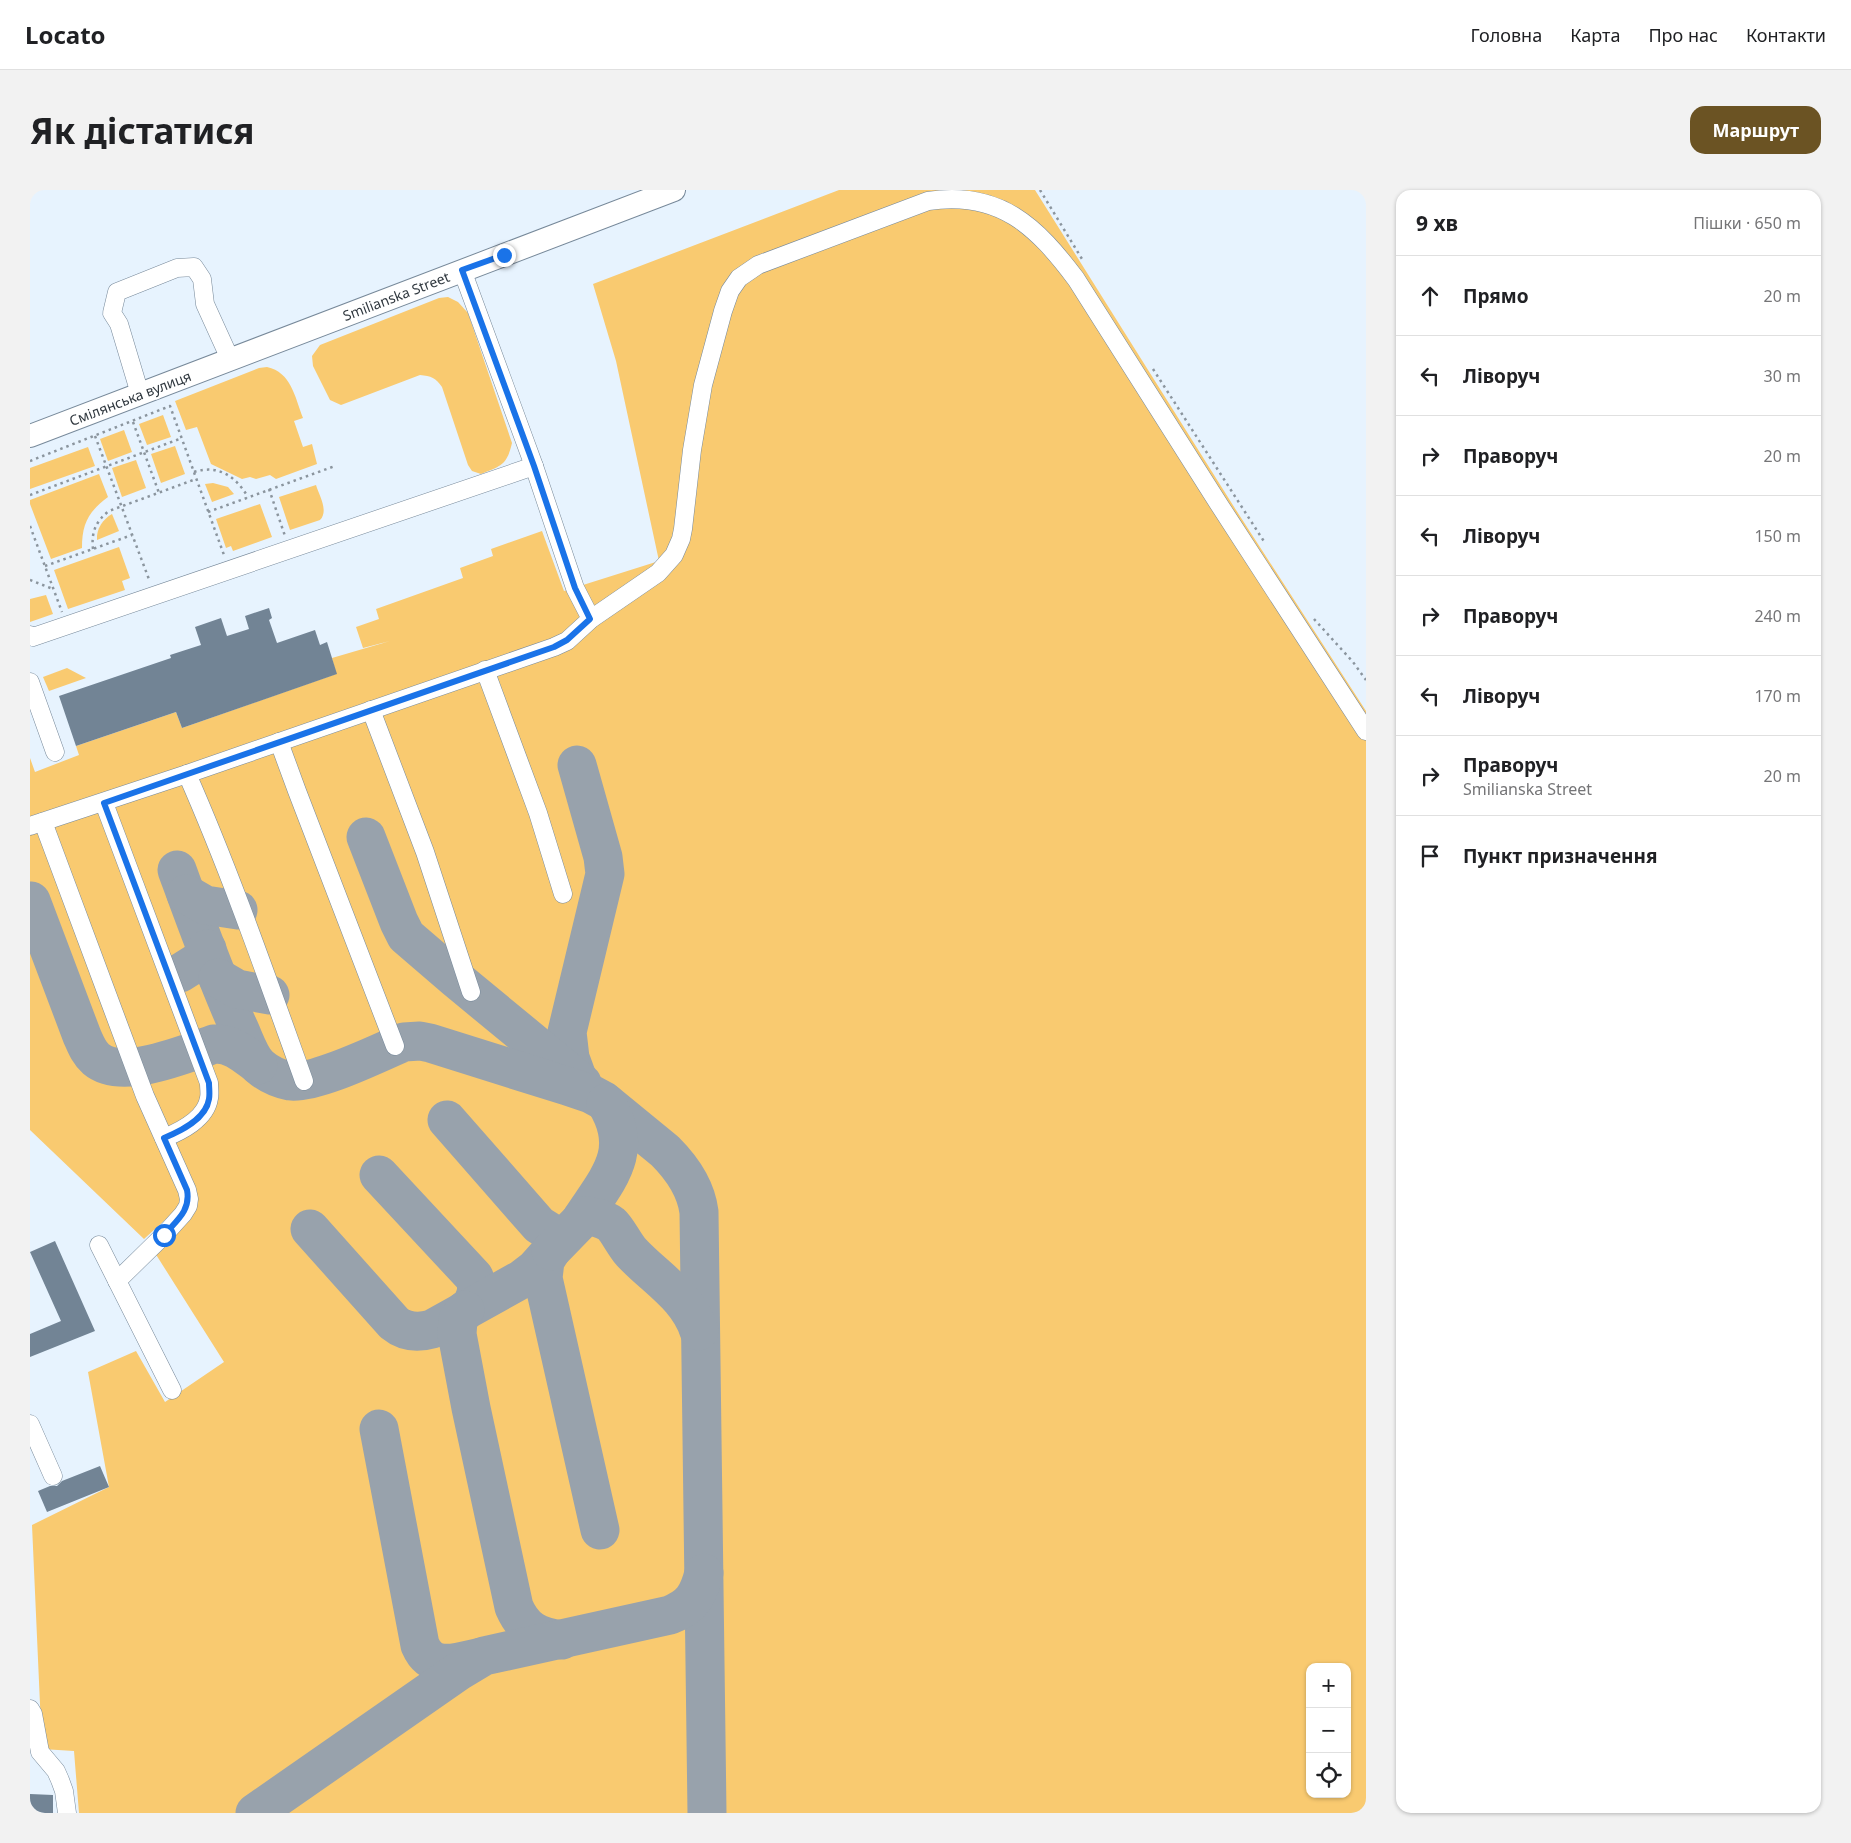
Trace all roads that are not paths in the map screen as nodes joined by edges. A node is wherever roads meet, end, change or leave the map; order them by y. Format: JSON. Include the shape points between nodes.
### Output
{"nodes":[{"id":1,"x":674,"y":190,"type":"edge"},
{"id":2,"x":462,"y":270,"type":"junction"},
{"id":3,"x":230,"y":359,"type":"junction"},
{"id":4,"x":140,"y":394,"type":"junction"},
{"id":5,"x":30,"y":436,"type":"edge"},
{"id":6,"x":534,"y":466,"type":"junction"},
{"id":7,"x":590,"y":619,"type":"junction"},
{"id":8,"x":31,"y":637,"type":"edge"},
{"id":9,"x":485,"y":670,"type":"junction"},
{"id":10,"x":31,"y":688,"type":"edge"},
{"id":11,"x":371,"y":710,"type":"junction"},
{"id":12,"x":1366,"y":731,"type":"edge"},
{"id":13,"x":279,"y":742,"type":"junction"},
{"id":14,"x":54,"y":752,"type":"dead end"},
{"id":15,"x":187,"y":774,"type":"junction"},
{"id":16,"x":104,"y":803,"type":"junction"},
{"id":17,"x":36,"y":824,"type":"edge"},
{"id":18,"x":563,"y":894,"type":"dead end"},
{"id":19,"x":471,"y":992,"type":"dead end"},
{"id":20,"x":395,"y":1046,"type":"dead end"},
{"id":21,"x":304,"y":1081,"type":"dead end"},
{"id":22,"x":164,"y":1138,"type":"junction"},
{"id":23,"x":99,"y":1245,"type":"dead end"},
{"id":24,"x":117,"y":1281,"type":"junction"},
{"id":25,"x":172,"y":1390,"type":"dead end"},
{"id":26,"x":30,"y":1424,"type":"edge"},
{"id":27,"x":53,"y":1476,"type":"dead end"},
{"id":28,"x":30,"y":1709,"type":"edge"},
{"id":29,"x":67,"y":1813,"type":"edge"}],
"edges":[{"from":1,"to":2,"type":"main road","name":"Smilianska Street"},
{"from":2,"to":3,"type":"main road","name":"Smilianska Street"},
{"from":2,"to":6,"type":"lane"},
{"from":3,"to":4,"type":"main road","name":"Смілянська вулиця"},
{"from":3,"to":4,"type":"lane","via":[[205,304],[202,279],[194,268],[177,268],[117,292],[112,313],[119,324]]},
{"from":4,"to":5,"type":"main road","name":"Смілянська вулиця"},
{"from":6,"to":7,"type":"lane","via":[[575,588]]},
{"from":6,"to":8,"type":"lane"},
{"from":7,"to":9,"type":"lane","via":[[562,644]]},
{"from":7,"to":12,"type":"lane","via":[[658,573],[678,548],[703,385],[726,301],[739,278],[758,265],[928,201],[955,194],[982,196],[1028,223],[1076,279]]},
{"from":9,"to":11,"type":"lane"},
{"from":9,"to":18,"type":"lane","via":[[538,814]]},
{"from":10,"to":14,"type":"lane"},
{"from":11,"to":13,"type":"lane"},
{"from":11,"to":19,"type":"lane"},
{"from":13,"to":15,"type":"lane"},
{"from":13,"to":20,"type":"lane"},
{"from":15,"to":16,"type":"lane"},
{"from":15,"to":21,"type":"lane"},
{"from":16,"to":17,"type":"lane"},
{"from":16,"to":22,"type":"lane","via":[[209,1083],[210,1099],[204,1112],[183,1130]]},
{"from":17,"to":22,"type":"lane"},
{"from":22,"to":24,"type":"lane","via":[[187,1190],[188,1206],[164,1235]]},
{"from":23,"to":24,"type":"lane"},
{"from":24,"to":25,"type":"lane"},
{"from":26,"to":27,"type":"lane"},
{"from":28,"to":29,"type":"lane","via":[[40,1752],[60,1780]]}]}
